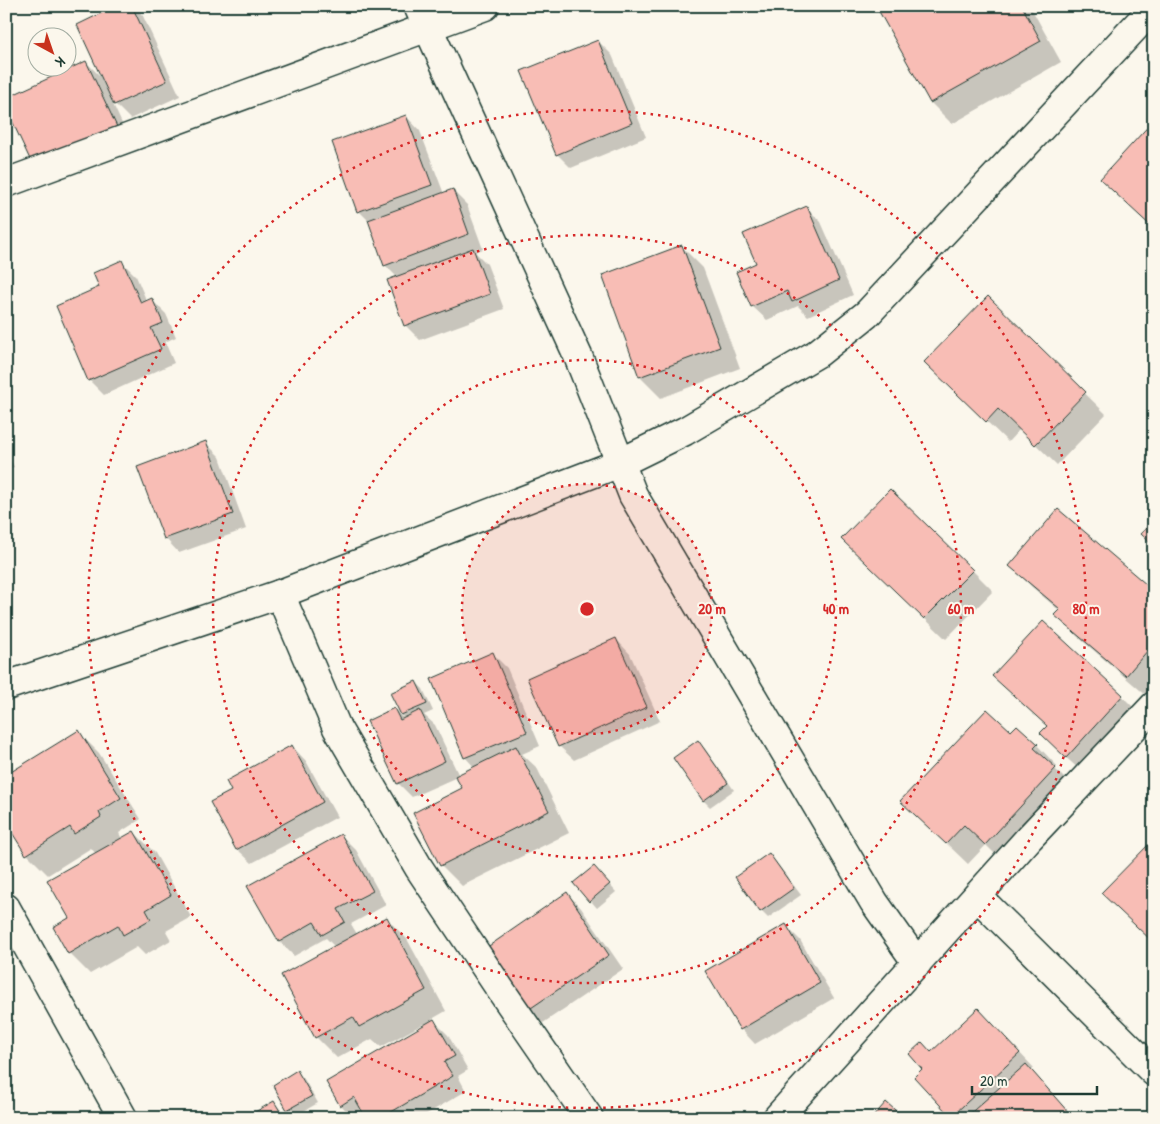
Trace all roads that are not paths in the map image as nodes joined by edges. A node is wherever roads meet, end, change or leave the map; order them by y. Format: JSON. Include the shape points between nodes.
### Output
{"nodes":[{"id":1,"x":485,"y":6,"type":"edge"},
{"id":2,"x":1154,"y":7,"type":"edge"},
{"id":3,"x":423,"y":17,"type":"edge"},
{"id":4,"x":10,"y":174,"type":"edge"},
{"id":5,"x":620,"y":463,"type":"junction"},
{"id":6,"x":280,"y":594,"type":"junction"},
{"id":7,"x":6,"y":686,"type":"edge"},
{"id":8,"x":1154,"y":706,"type":"edge"},
{"id":9,"x":977,"y":896,"type":"junction"},
{"id":10,"x":6,"y":908,"type":"edge"},
{"id":11,"x":917,"y":963,"type":"junction"},
{"id":12,"x":1154,"y":1072,"type":"edge"},
{"id":13,"x":123,"y":1118,"type":"edge"},
{"id":14,"x":589,"y":1118,"type":"edge"},
{"id":15,"x":777,"y":1118,"type":"edge"}],
"edges":[{"from":1,"to":3,"type":"street"},
{"from":2,"to":5,"type":"street","via":[[867,314],[818,353],[685,431]]},
{"from":3,"to":4,"type":"street"},
{"from":3,"to":5,"type":"street","via":[[578,356]]},
{"from":5,"to":6,"type":"street"},
{"from":5,"to":11,"type":"street","via":[[632,495],[874,902]]},
{"from":6,"to":7,"type":"street"},
{"from":6,"to":14,"type":"street","via":[[336,728],[419,868]]},
{"from":8,"to":9,"type":"street"},
{"from":9,"to":11,"type":"street"},
{"from":9,"to":12,"type":"street"},
{"from":10,"to":13,"type":"street"},
{"from":11,"to":15,"type":"street"}]}
